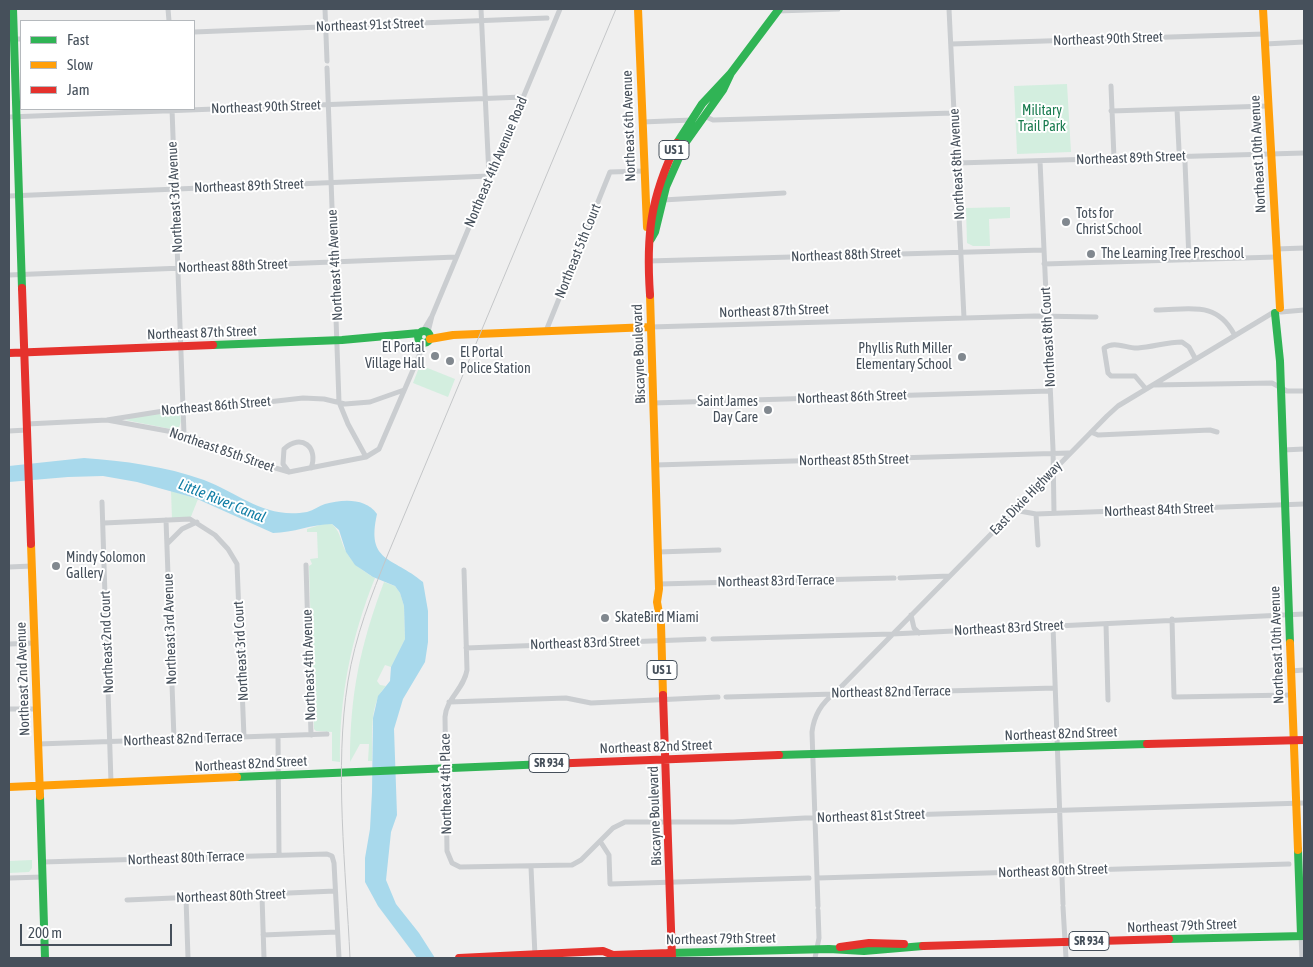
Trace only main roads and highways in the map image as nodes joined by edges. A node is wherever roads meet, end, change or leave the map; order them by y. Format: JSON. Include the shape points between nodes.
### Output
{"nodes":[{"id":1,"x":13,"y":9,"type":"edge"},
{"id":2,"x":638,"y":9,"type":"edge"},
{"id":3,"x":1263,"y":9,"type":"edge"},
{"id":4,"x":778,"y":10,"type":"edge"},
{"id":5,"x":15,"y":39,"type":"edge"},
{"id":6,"x":731,"y":73,"type":"junction"},
{"id":7,"x":13,"y":117,"type":"edge"},
{"id":8,"x":649,"y":242,"type":"junction"},
{"id":9,"x":650,"y":327,"type":"junction"},
{"id":10,"x":25,"y":352,"type":"junction"},
{"id":11,"x":9,"y":353,"type":"edge"},
{"id":12,"x":1292,"y":740,"type":"junction"},
{"id":13,"x":1304,"y":740,"type":"edge"},
{"id":14,"x":666,"y":758,"type":"junction"},
{"id":15,"x":39,"y":786,"type":"junction"},
{"id":16,"x":9,"y":787,"type":"edge"},
{"id":17,"x":1301,"y":864,"type":"edge"},
{"id":18,"x":1303,"y":934,"type":"edge"},
{"id":19,"x":535,"y":956,"type":"edge"},
{"id":20,"x":610,"y":956,"type":"edge"},
{"id":21,"x":672,"y":956,"type":"edge"},
{"id":22,"x":45,"y":958,"type":"edge"},
{"id":23,"x":459,"y":958,"type":"edge"}],
"edges":[{"from":1,"to":5,"type":"main road","name":"Northeast 2nd Avenue"},
{"from":2,"to":8,"type":"main road","name":"Northeast 6th Avenue"},
{"from":3,"to":12,"type":"main road","name":"Northeast 10th Avenue","via":[[1278,311]]},
{"from":4,"to":6,"type":"main road","name":"Biscayne Boulevard","number":"US 1"},
{"from":5,"to":7,"type":"main road","name":"Northeast 2nd Avenue"},
{"from":6,"to":8,"type":"main road","name":"Biscayne Boulevard","number":"US 1","via":[[677,160]]},
{"from":6,"to":8,"type":"main road","name":"Biscayne Boulevard","number":"US 1","via":[[717,85],[672,154],[649,224]]},
{"from":7,"to":10,"type":"main road","name":"Northeast 2nd Avenue","via":[[20,196]]},
{"from":8,"to":9,"type":"main road","name":"Biscayne Boulevard","number":"US 1"},
{"from":9,"to":10,"type":"main road","name":"Northeast 87th Street"},
{"from":9,"to":14,"type":"main road","name":"Biscayne Boulevard","number":"US 1","via":[[655,465],[652,476],[656,490],[659,586],[663,602],[660,613]]},
{"from":10,"to":11,"type":"main road","name":"Northeast 87th Street"},
{"from":10,"to":15,"type":"main road","name":"Northeast 2nd Avenue"},
{"from":12,"to":13,"type":"main road","name":"Northeast 82nd Street","number":"SR 934"},
{"from":12,"to":14,"type":"main road","name":"Northeast 82nd Street","number":"SR 934"},
{"from":12,"to":17,"type":"main road","name":"Northeast 10th Avenue"},
{"from":14,"to":15,"type":"main road","name":"Northeast 82nd Street","number":"SR 934"},
{"from":14,"to":21,"type":"main road","name":"Biscayne Boulevard","number":"US 1"},
{"from":15,"to":16,"type":"main road","name":"Northeast 82nd Street","number":"SR 934"},
{"from":15,"to":22,"type":"main road","name":"Northeast 2nd Avenue"},
{"from":17,"to":18,"type":"main road","name":"Northeast 10th Avenue"},
{"from":18,"to":21,"type":"main road","name":"Northeast 79th Street","number":"SR 934"},
{"from":19,"to":20,"type":"main road","name":"Northeast 79th Street","via":[[603,951]]},
{"from":19,"to":23,"type":"main road","name":"Northeast 79th Street"},
{"from":20,"to":21,"type":"main road","name":"Northeast 79th Street","number":"SR 934"}]}
